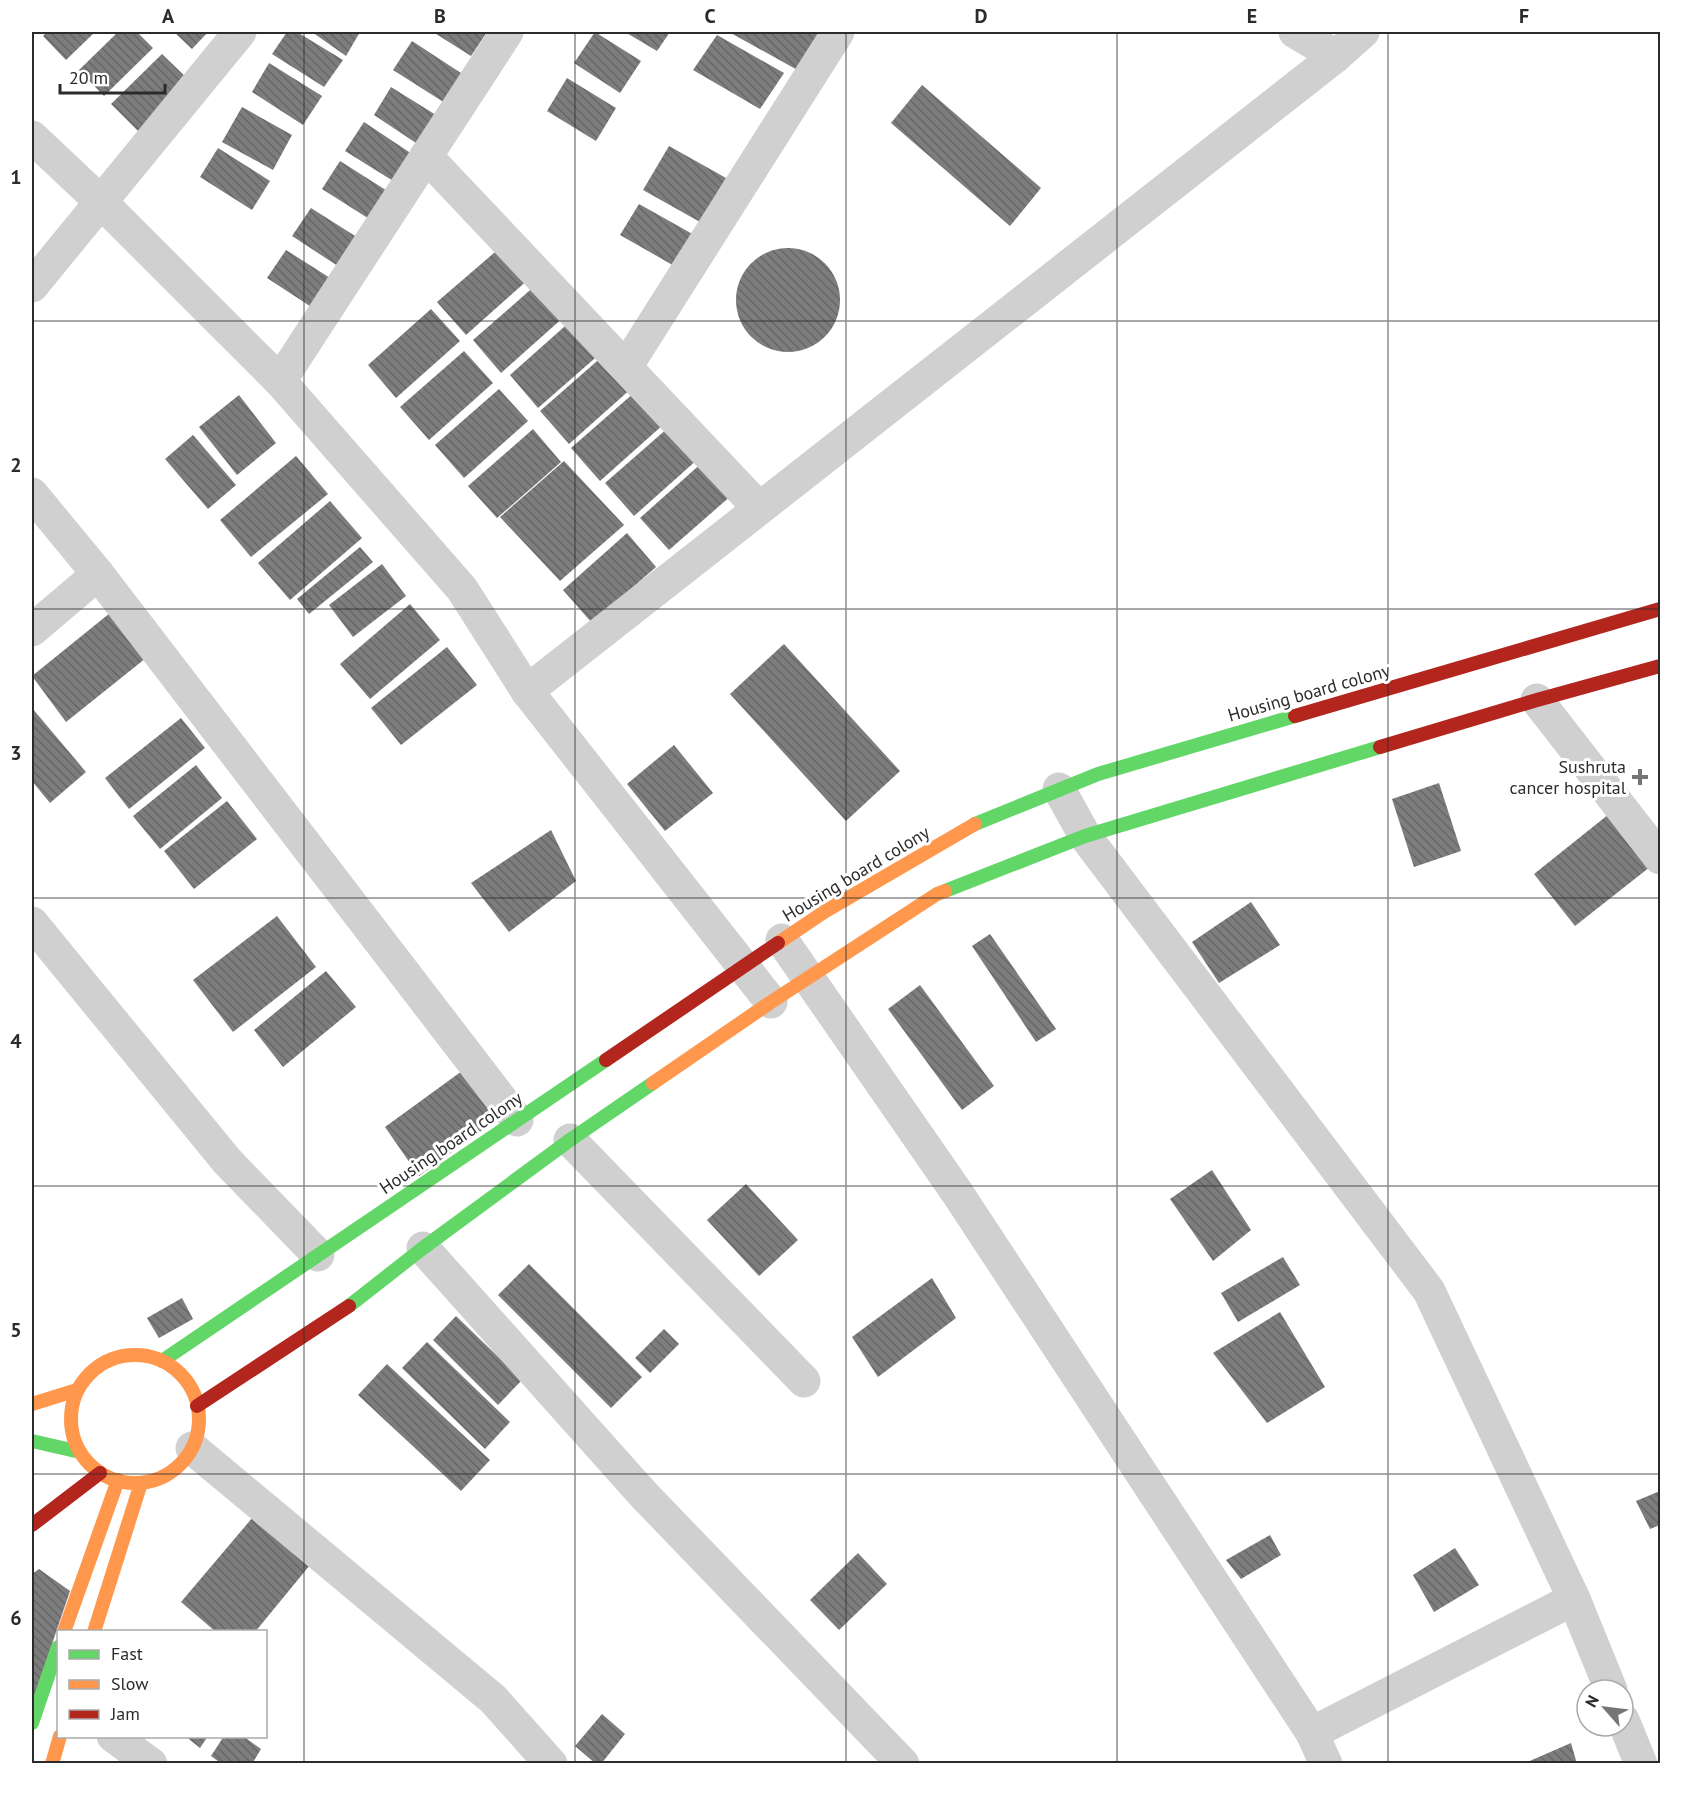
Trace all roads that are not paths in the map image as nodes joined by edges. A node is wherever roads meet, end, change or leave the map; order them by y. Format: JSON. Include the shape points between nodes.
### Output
{"nodes":[{"id":1,"x":240,"y":32,"type":"edge"},
{"id":2,"x":507,"y":32,"type":"edge"},
{"id":3,"x":838,"y":32,"type":"edge"},
{"id":4,"x":1295,"y":32,"type":"edge"},
{"id":5,"x":1363,"y":32,"type":"edge"},
{"id":6,"x":1336,"y":56,"type":"junction"},
{"id":7,"x":32,"y":137,"type":"edge"},
{"id":8,"x":426,"y":156,"type":"junction"},
{"id":9,"x":101,"y":202,"type":"junction"},
{"id":10,"x":32,"y":286,"type":"edge"},
{"id":11,"x":626,"y":367,"type":"junction"},
{"id":12,"x":280,"y":381,"type":"junction"},
{"id":13,"x":32,"y":494,"type":"edge"},
{"id":14,"x":759,"y":508,"type":"junction"},
{"id":15,"x":98,"y":574,"type":"junction"},
{"id":16,"x":1660,"y":609,"type":"edge"},
{"id":17,"x":32,"y":630,"type":"edge"},
{"id":18,"x":1660,"y":666,"type":"edge"},
{"id":19,"x":527,"y":691,"type":"junction"},
{"id":20,"x":1537,"y":700,"type":"junction"},
{"id":21,"x":1059,"y":789,"type":"junction"},
{"id":22,"x":1085,"y":836,"type":"junction"},
{"id":23,"x":1660,"y":858,"type":"edge"},
{"id":24,"x":32,"y":922,"type":"edge"},
{"id":25,"x":782,"y":940,"type":"junction"},
{"id":26,"x":744,"y":966,"type":"junction"},
{"id":27,"x":808,"y":978,"type":"junction"},
{"id":28,"x":771,"y":1002,"type":"junction"},
{"id":29,"x":517,"y":1120,"type":"junction"},
{"id":30,"x":570,"y":1140,"type":"junction"},
{"id":31,"x":423,"y":1248,"type":"junction"},
{"id":32,"x":318,"y":1255,"type":"junction"},
{"id":33,"x":162,"y":1361,"type":"junction"},
{"id":34,"x":804,"y":1382,"type":"dead end"},
{"id":35,"x":77,"y":1390,"type":"junction"},
{"id":36,"x":32,"y":1404,"type":"edge"},
{"id":37,"x":197,"y":1406,"type":"junction"},
{"id":38,"x":32,"y":1441,"type":"edge"},
{"id":39,"x":192,"y":1448,"type":"junction"},
{"id":40,"x":80,"y":1458,"type":"junction"},
{"id":41,"x":100,"y":1473,"type":"junction"},
{"id":42,"x":118,"y":1480,"type":"junction"},
{"id":43,"x":141,"y":1482,"type":"junction"},
{"id":44,"x":32,"y":1525,"type":"edge"},
{"id":45,"x":1574,"y":1599,"type":"junction"},
{"id":46,"x":65,"y":1630,"type":"edge"},
{"id":47,"x":95,"y":1630,"type":"edge"},
{"id":48,"x":57,"y":1650,"type":"edge"},
{"id":49,"x":1606,"y":1678,"type":"edge"},
{"id":50,"x":32,"y":1723,"type":"edge"},
{"id":51,"x":1312,"y":1733,"type":"junction"},
{"id":52,"x":60,"y":1738,"type":"edge"},
{"id":53,"x":114,"y":1738,"type":"edge"},
{"id":54,"x":1630,"y":1738,"type":"edge"},
{"id":55,"x":52,"y":1764,"type":"edge"},
{"id":56,"x":151,"y":1764,"type":"edge"},
{"id":57,"x":551,"y":1764,"type":"edge"},
{"id":58,"x":903,"y":1764,"type":"edge"},
{"id":59,"x":1326,"y":1764,"type":"edge"},
{"id":60,"x":1641,"y":1764,"type":"edge"}],
"edges":[{"from":1,"to":9,"type":"street"},
{"from":2,"to":8,"type":"street"},
{"from":3,"to":11,"type":"street"},
{"from":4,"to":6,"type":"street"},
{"from":5,"to":6,"type":"street"},
{"from":6,"to":14,"type":"street"},
{"from":7,"to":9,"type":"street"},
{"from":8,"to":11,"type":"street"},
{"from":8,"to":12,"type":"street"},
{"from":9,"to":10,"type":"street"},
{"from":9,"to":12,"type":"street"},
{"from":11,"to":14,"type":"street"},
{"from":12,"to":19,"type":"street","via":[[462,589]]},
{"from":13,"to":15,"type":"street"},
{"from":14,"to":19,"type":"street"},
{"from":15,"to":17,"type":"street"},
{"from":15,"to":29,"type":"street"},
{"from":16,"to":21,"type":"street","name":"Housing board colony","via":[[1098,774]]},
{"from":18,"to":20,"type":"street"},
{"from":19,"to":26,"type":"street"},
{"from":20,"to":22,"type":"street"},
{"from":20,"to":23,"type":"street"},
{"from":21,"to":22,"type":"street"},
{"from":21,"to":25,"type":"street","name":"Housing board colony","via":[[977,823]]},
{"from":22,"to":27,"type":"street","via":[[937,894]]},
{"from":22,"to":45,"type":"street","via":[[1429,1291]]},
{"from":24,"to":32,"type":"street","via":[[227,1161]]},
{"from":25,"to":26,"type":"street","name":"Housing board colony"},
{"from":25,"to":27,"type":"street"},
{"from":26,"to":28,"type":"street"},
{"from":26,"to":29,"type":"street","name":"Housing board colony"},
{"from":27,"to":28,"type":"street"},
{"from":27,"to":51,"type":"street","via":[[958,1194]]},
{"from":28,"to":30,"type":"street"},
{"from":29,"to":32,"type":"street","name":"Housing board colony"},
{"from":30,"to":31,"type":"street"},
{"from":30,"to":34,"type":"street"},
{"from":31,"to":37,"type":"street","via":[[359,1300]]},
{"from":31,"to":58,"type":"street","via":[[643,1494]]},
{"from":32,"to":33,"type":"street","name":"Housing board colony"},
{"from":33,"to":35,"type":"street","via":[[143,1355],[104,1362]]},
{"from":33,"to":37,"type":"street","via":[[191,1387]]},
{"from":35,"to":36,"type":"street"},
{"from":35,"to":40,"type":"street","via":[[71,1411]]},
{"from":37,"to":39,"type":"street","via":[[198,1427]]},
{"from":38,"to":40,"type":"street"},
{"from":39,"to":43,"type":"street","via":[[162,1477]]},
{"from":39,"to":57,"type":"street","via":[[493,1699]]},
{"from":40,"to":41,"type":"street"},
{"from":41,"to":42,"type":"street"},
{"from":41,"to":44,"type":"street"},
{"from":42,"to":43,"type":"street"},
{"from":42,"to":46,"type":"street"},
{"from":43,"to":47,"type":"street"},
{"from":45,"to":49,"type":"street"},
{"from":45,"to":51,"type":"street"},
{"from":48,"to":50,"type":"street"},
{"from":51,"to":59,"type":"street"},
{"from":52,"to":55,"type":"street"},
{"from":53,"to":56,"type":"street"},
{"from":54,"to":60,"type":"street"}]}
